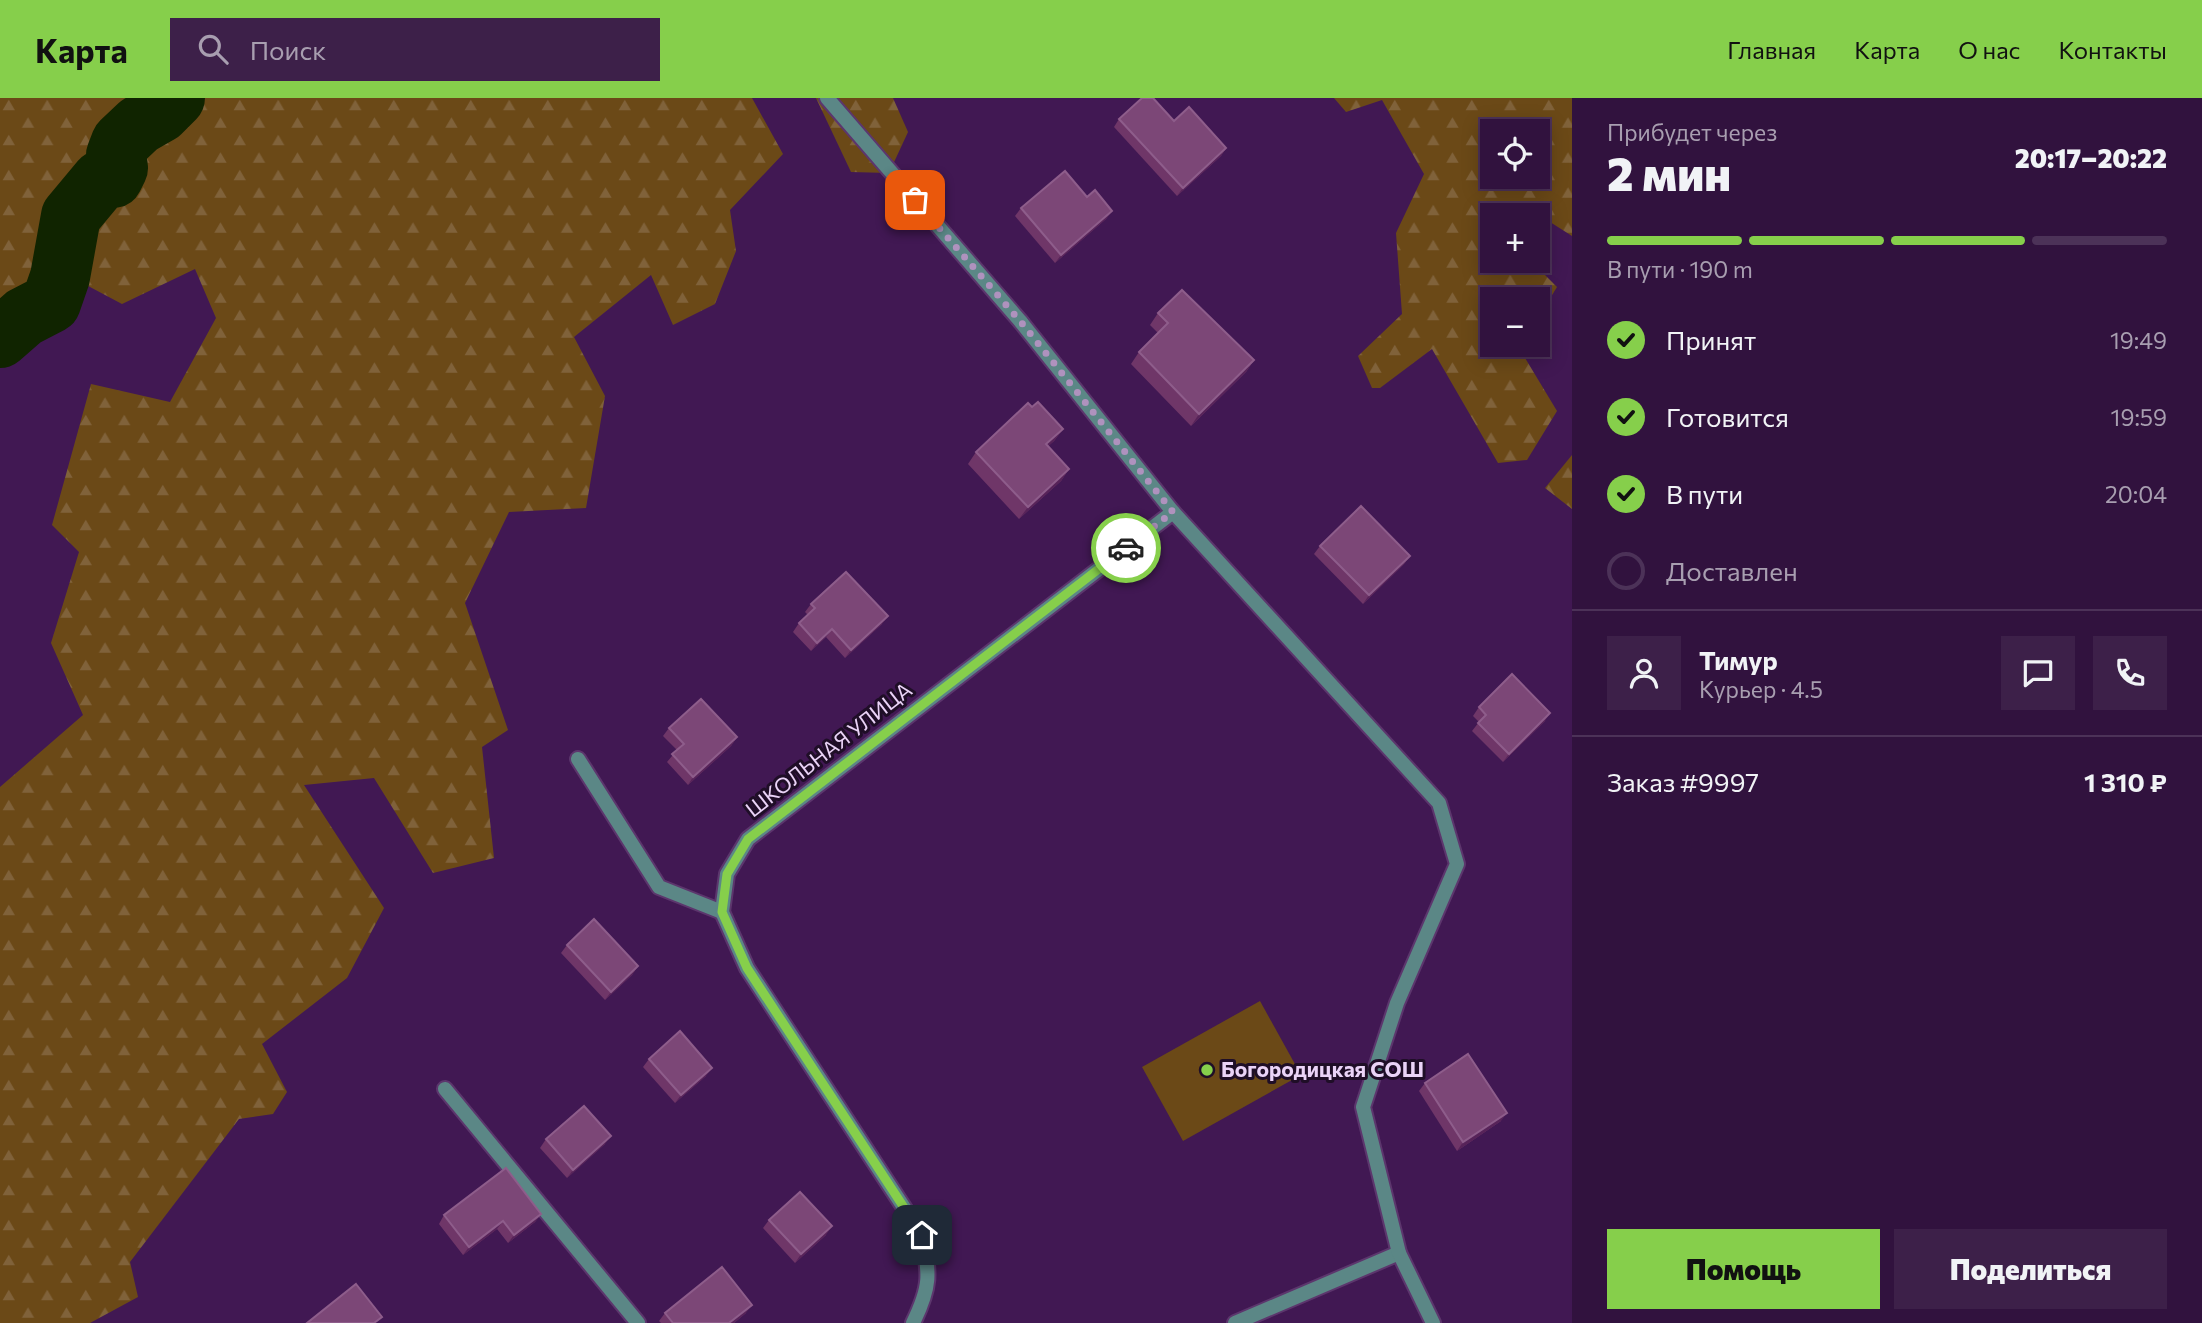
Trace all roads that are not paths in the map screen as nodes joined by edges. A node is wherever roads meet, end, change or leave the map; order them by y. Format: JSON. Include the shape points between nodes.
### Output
{"nodes":[{"id":1,"x":827,"y":98,"type":"edge"},
{"id":2,"x":1173,"y":512,"type":"junction"},
{"id":3,"x":578,"y":759,"type":"dead end"},
{"id":4,"x":722,"y":912,"type":"junction"},
{"id":5,"x":444,"y":1089,"type":"dead end"},
{"id":6,"x":1399,"y":1252,"type":"junction"},
{"id":7,"x":638,"y":1323,"type":"edge"},
{"id":8,"x":913,"y":1323,"type":"edge"},
{"id":9,"x":1235,"y":1323,"type":"edge"},
{"id":10,"x":1433,"y":1323,"type":"edge"}],
"edges":[{"from":1,"to":2,"type":"street","via":[[1021,322]]},
{"from":2,"to":4,"type":"street","name":"ШКОЛЬНАЯ УЛИЦА","via":[[748,839],[727,874]]},
{"from":2,"to":6,"type":"street","via":[[1439,803],[1454,852],[1457,864],[1397,1003],[1363,1107]]},
{"from":3,"to":4,"type":"street","via":[[659,887]]},
{"from":4,"to":8,"type":"street","via":[[747,968],[922,1235],[929,1269],[925,1299]]},
{"from":5,"to":7,"type":"street"},
{"from":6,"to":9,"type":"street"},
{"from":6,"to":10,"type":"street"}]}
